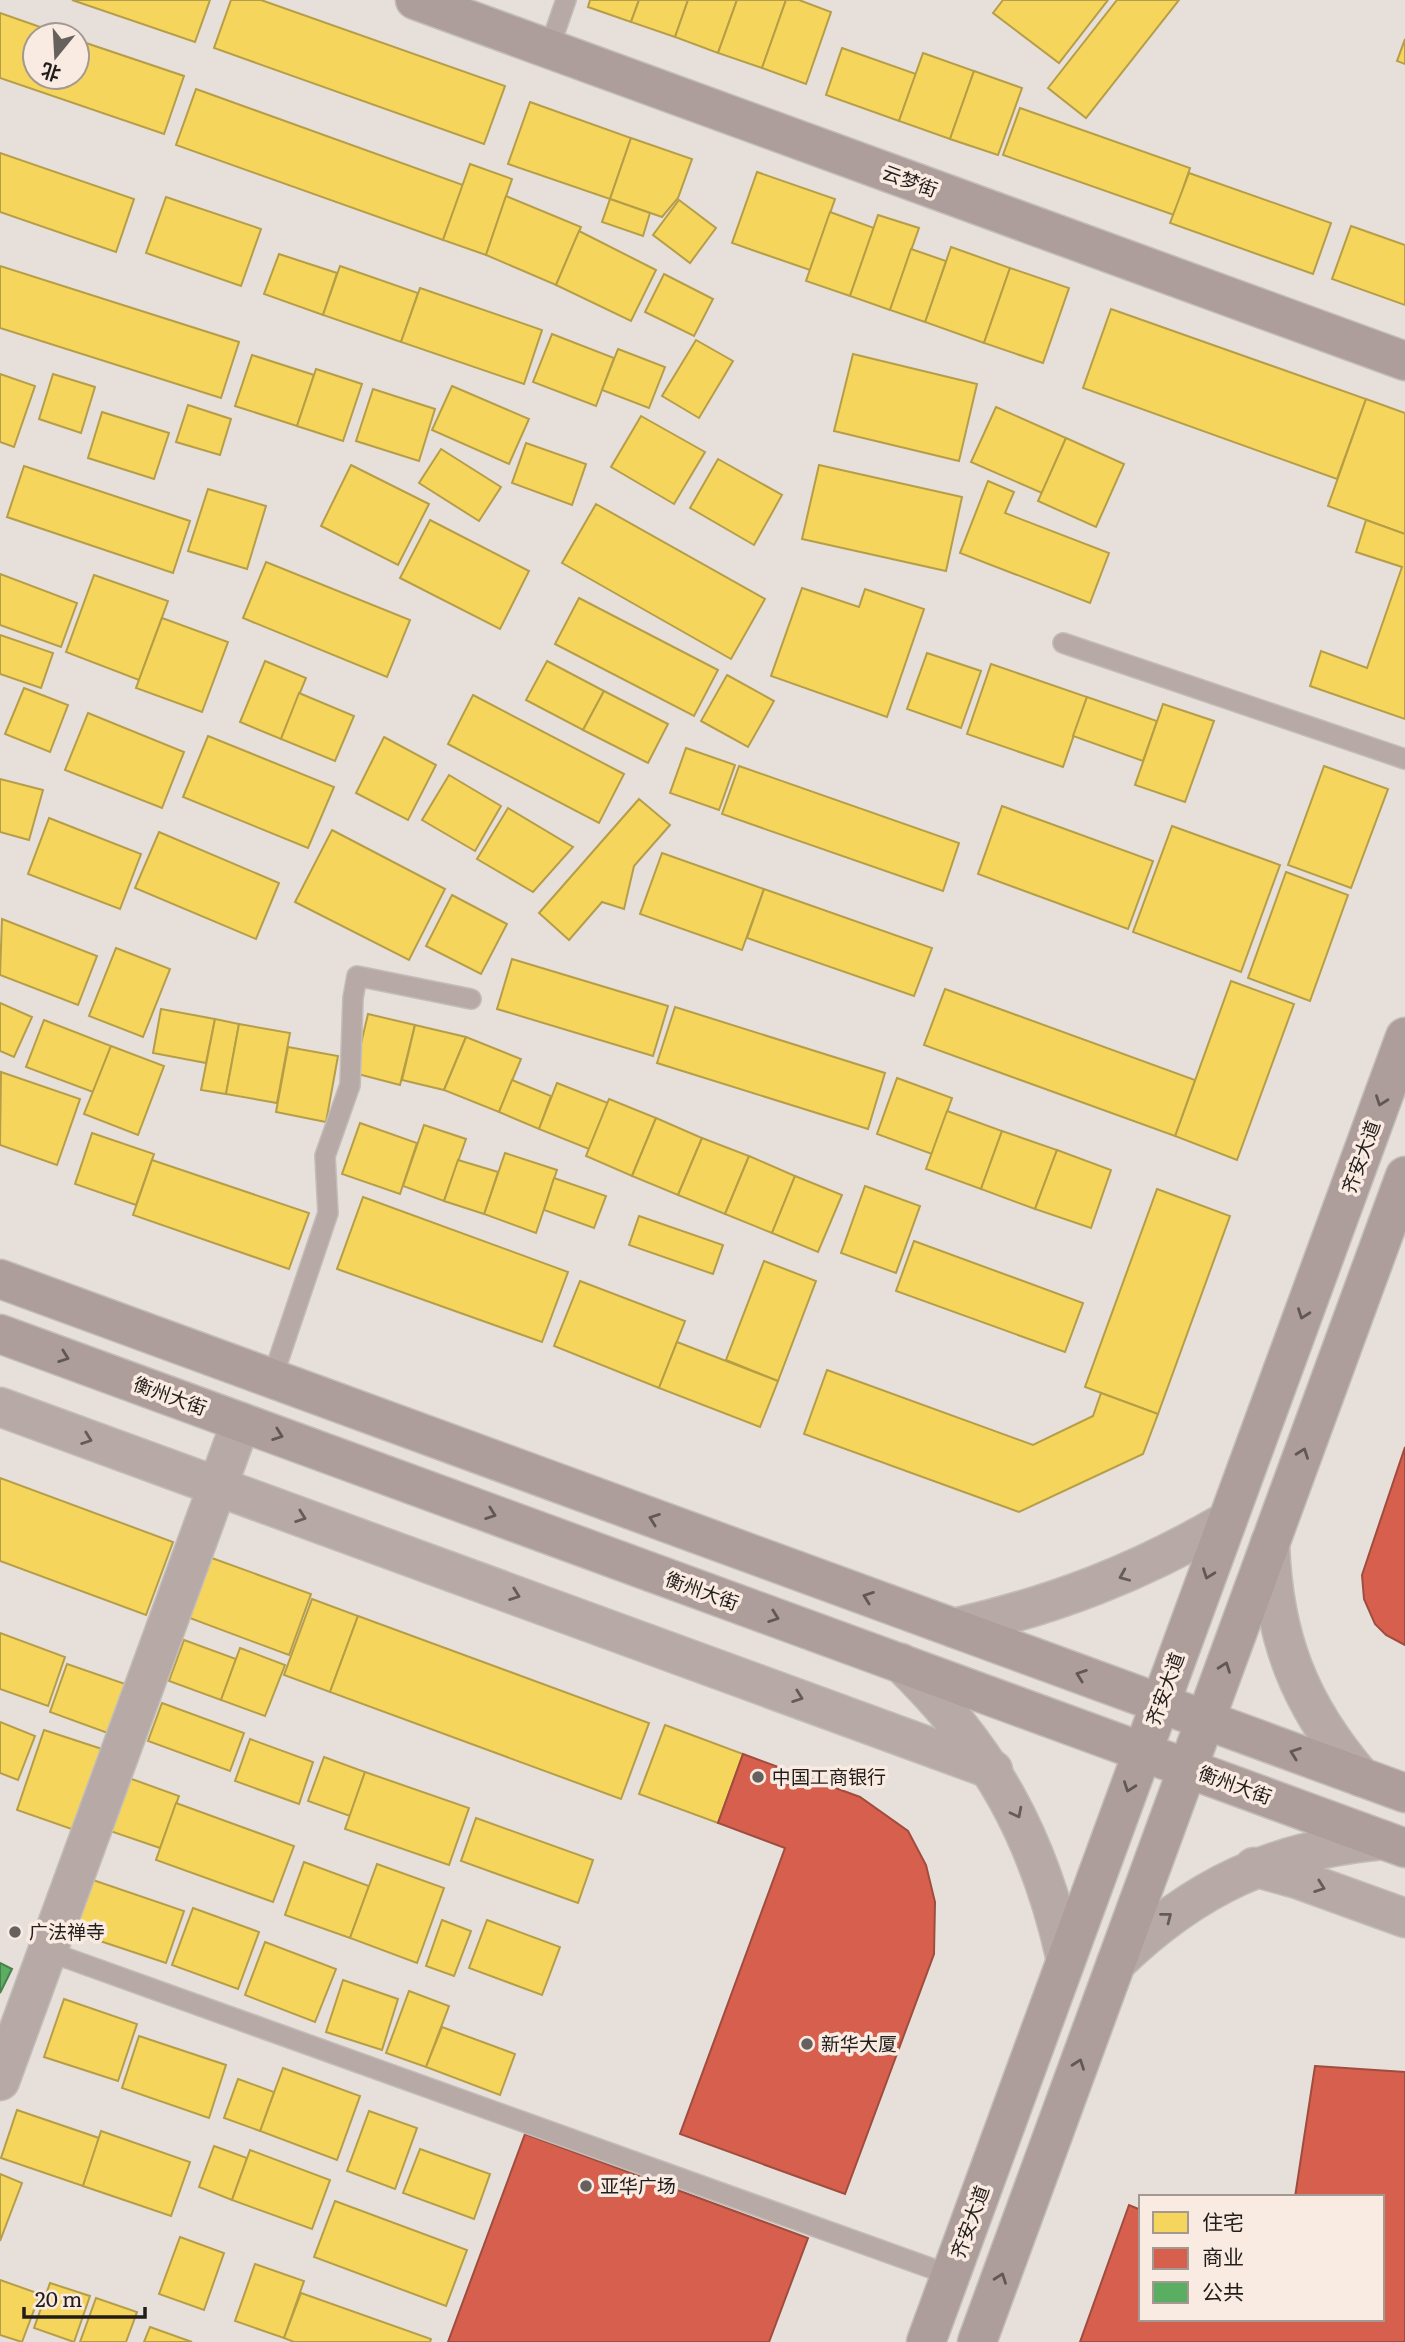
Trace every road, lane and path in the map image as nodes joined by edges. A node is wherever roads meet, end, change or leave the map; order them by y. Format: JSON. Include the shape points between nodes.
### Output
{"nodes":[{"id":1,"x":415,"y":0,"type":"edge"},
{"id":2,"x":566,"y":0,"type":"edge"},
{"id":3,"x":549,"y":49,"type":"junction"},
{"id":4,"x":1405,"y":361,"type":"edge"},
{"id":5,"x":1063,"y":643,"type":"dead end"},
{"id":6,"x":1405,"y":759,"type":"edge"},
{"id":7,"x":471,"y":999,"type":"dead end"},
{"id":8,"x":1405,"y":1037,"type":"edge"},
{"id":9,"x":1405,"y":1176,"type":"edge"},
{"id":10,"x":1394,"y":1238,"type":"edge"},
{"id":11,"x":0,"y":1279,"type":"edge"},
{"id":12,"x":0,"y":1334,"type":"edge"},
{"id":13,"x":272,"y":1379,"type":"junction"},
{"id":14,"x":0,"y":1407,"type":"edge"},
{"id":15,"x":241,"y":1422,"type":"junction"},
{"id":16,"x":217,"y":1486,"type":"junction"},
{"id":17,"x":1227,"y":1521,"type":"junction"},
{"id":18,"x":1270,"y":1543,"type":"junction"},
{"id":19,"x":954,"y":1628,"type":"junction"},
{"id":20,"x":901,"y":1664,"type":"junction"},
{"id":21,"x":1160,"y":1704,"type":"junction"},
{"id":22,"x":1205,"y":1720,"type":"junction"},
{"id":23,"x":1142,"y":1752,"type":"junction"},
{"id":24,"x":1188,"y":1768,"type":"junction"},
{"id":25,"x":993,"y":1770,"type":"junction"},
{"id":26,"x":1361,"y":1777,"type":"junction"},
{"id":27,"x":1405,"y":1793,"type":"edge"},
{"id":28,"x":1394,"y":1844,"type":"edge"},
{"id":29,"x":1254,"y":1867,"type":"junction"},
{"id":30,"x":1405,"y":1919,"type":"edge"},
{"id":31,"x":47,"y":1951,"type":"junction"},
{"id":32,"x":1066,"y":1960,"type":"junction"},
{"id":33,"x":1116,"y":1963,"type":"junction"},
{"id":34,"x":0,"y":2081,"type":"edge"},
{"id":35,"x":950,"y":2275,"type":"junction"},
{"id":36,"x":926,"y":2342,"type":"edge"},
{"id":37,"x":977,"y":2342,"type":"edge"}],
"edges":[{"from":1,"to":3,"type":"main road","name":"云梦街"},
{"from":2,"to":3,"type":"lane"},
{"from":3,"to":4,"type":"main road","name":"云梦街"},
{"from":5,"to":6,"type":"lane"},
{"from":7,"to":13,"type":"lane","via":[[357,976],[350,1085],[325,1156],[328,1213]]},
{"from":8,"to":17,"type":"main road","name":"齐安大道","one_way":true},
{"from":9,"to":10,"type":"main road"},
{"from":18,"to":10,"type":"main road","one_way":true},
{"from":11,"to":13,"type":"main road"},
{"from":12,"to":15,"type":"main road","name":"衡州大街","one_way":true},
{"from":19,"to":13,"type":"main road","one_way":true},
{"from":14,"to":16,"type":"street","one_way":true},
{"from":15,"to":16,"type":"street"},
{"from":15,"to":20,"type":"main road","name":"衡州大街","one_way":true},
{"from":16,"to":25,"type":"street","one_way":true},
{"from":16,"to":31,"type":"street"},
{"from":17,"to":19,"type":"street","one_way":true,"via":[[1136,1571],[1088,1591],[1022,1613]]},
{"from":17,"to":21,"type":"main road","name":"齐安大道","one_way":true},
{"from":22,"to":18,"type":"main road","one_way":true},
{"from":18,"to":26,"type":"street","via":[[1271,1582],[1289,1659],[1318,1722]]},
{"from":21,"to":19,"type":"main road","one_way":true},
{"from":20,"to":23,"type":"main road","name":"衡州大街"},
{"from":20,"to":25,"type":"street","via":[[950,1714]]},
{"from":21,"to":22,"type":"main road"},
{"from":21,"to":23,"type":"main road","name":"齐安大道"},
{"from":22,"to":24,"type":"main road"},
{"from":26,"to":22,"type":"main road","one_way":true},
{"from":23,"to":24,"type":"main road","name":"衡州大街"},
{"from":23,"to":32,"type":"main road","name":"齐安大道","one_way":true},
{"from":24,"to":28,"type":"main road","name":"衡州大街"},
{"from":24,"to":33,"type":"main road"},
{"from":25,"to":32,"type":"street","one_way":true,"via":[[1038,1859]]},
{"from":26,"to":27,"type":"main road"},
{"from":28,"to":29,"type":"street","via":[[1339,1844]]},
{"from":29,"to":30,"type":"street","one_way":true},
{"from":33,"to":29,"type":"street","one_way":true,"via":[[1178,1908]]},
{"from":31,"to":34,"type":"street"},
{"from":31,"to":35,"type":"lane"},
{"from":32,"to":35,"type":"main road","name":"齐安大道"},
{"from":37,"to":33,"type":"main road","one_way":true},
{"from":35,"to":36,"type":"main road","name":"齐安大道"}]}
